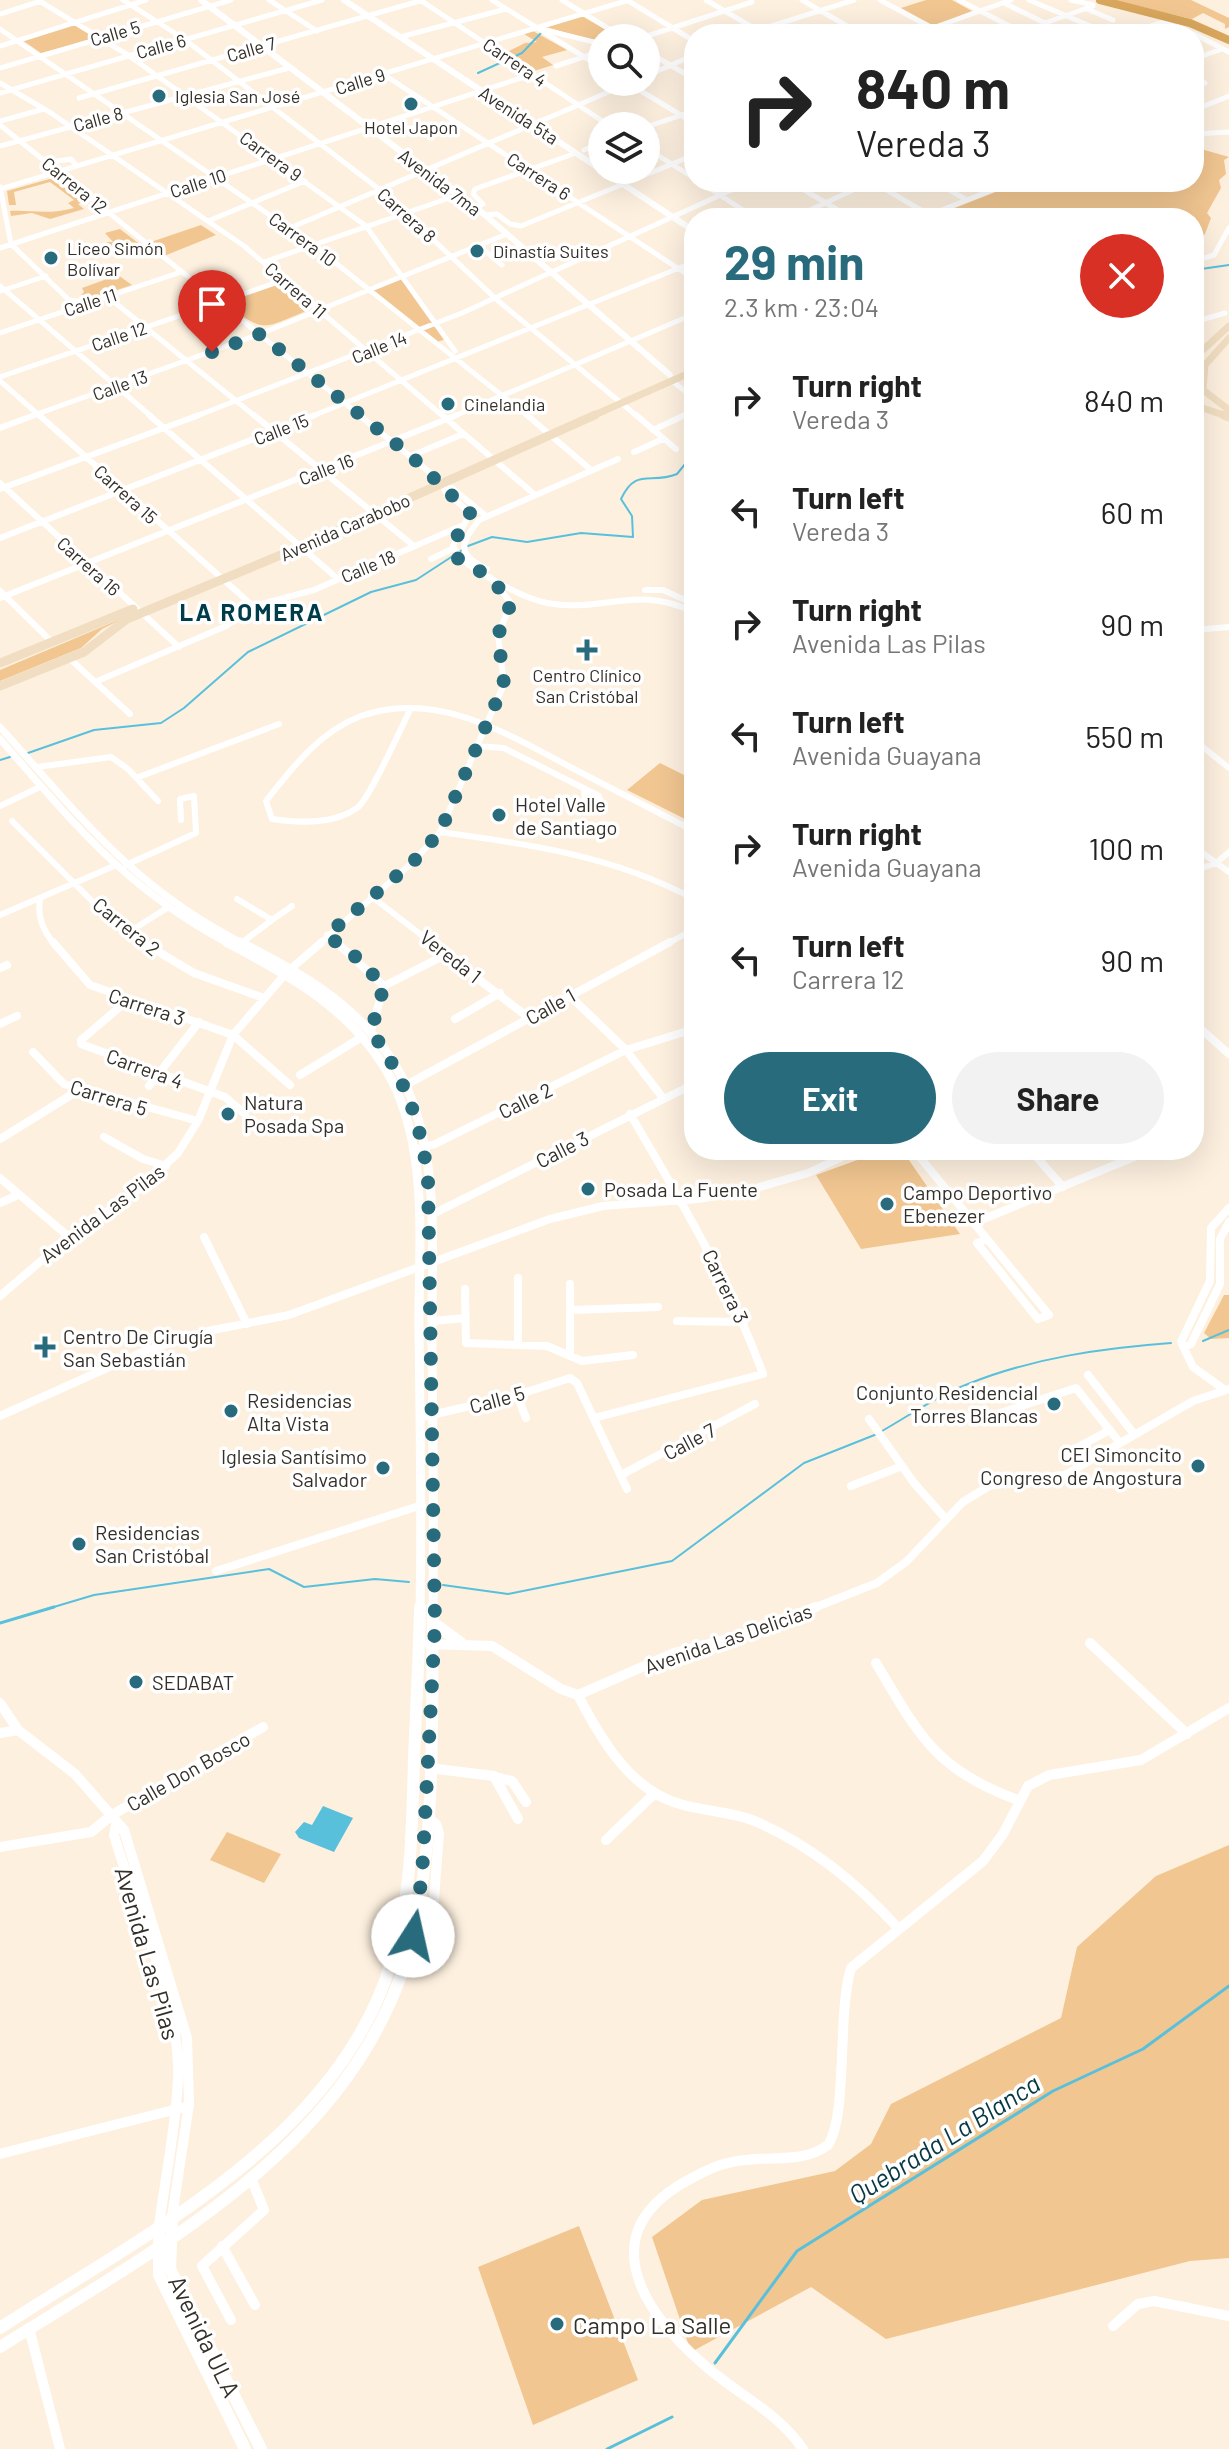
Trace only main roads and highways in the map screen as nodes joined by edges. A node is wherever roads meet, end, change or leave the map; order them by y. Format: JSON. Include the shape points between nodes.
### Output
{"nodes":[{"id":1,"x":1113,"y":0,"type":"edge"},
{"id":2,"x":1097,"y":3,"type":"edge"},
{"id":3,"x":1190,"y":23,"type":"edge"},
{"id":4,"x":1194,"y":24,"type":"edge"},
{"id":5,"x":1204,"y":28,"type":"edge"},
{"id":6,"x":1204,"y":29,"type":"edge"},
{"id":7,"x":1204,"y":29,"type":"edge"},
{"id":8,"x":1225,"y":38,"type":"edge"},
{"id":9,"x":1229,"y":326,"type":"edge"},
{"id":10,"x":1229,"y":338,"type":"edge"},
{"id":11,"x":1204,"y":349,"type":"edge"},
{"id":12,"x":684,"y":370,"type":"edge"},
{"id":13,"x":684,"y":376,"type":"edge"},
{"id":14,"x":1204,"y":377,"type":"edge"},
{"id":15,"x":671,"y":378,"type":"junction"},
{"id":16,"x":1204,"y":390,"type":"edge"},
{"id":17,"x":1204,"y":408,"type":"edge"},
{"id":18,"x":1229,"y":410,"type":"edge"},
{"id":19,"x":1229,"y":417,"type":"edge"},
{"id":20,"x":138,"y":610,"type":"junction"},
{"id":21,"x":0,"y":663,"type":"edge"},
{"id":22,"x":0,"y":686,"type":"edge"}],
"edges":[{"from":1,"to":4,"type":"highway"},
{"from":2,"to":3,"type":"highway"},
{"from":5,"to":8,"type":"highway"},
{"from":6,"to":8,"type":"highway"},
{"from":7,"to":8,"type":"highway"},
{"from":9,"to":11,"type":"main road"},
{"from":10,"to":14,"type":"main road","via":[[1205,365]]},
{"from":12,"to":15,"type":"main road","name":"Avenida Carabobo"},
{"from":13,"to":15,"type":"main road","name":"Avenida Carabobo"},
{"from":15,"to":20,"type":"main road","name":"Avenida Carabobo","via":[[443,483]]},
{"from":16,"to":18,"type":"main road"},
{"from":17,"to":19,"type":"main road"},
{"from":20,"to":21,"type":"main road","name":"Avenida Carabobo"},
{"from":20,"to":22,"type":"main road","name":"Avenida Carabobo","via":[[89,649]]}]}
